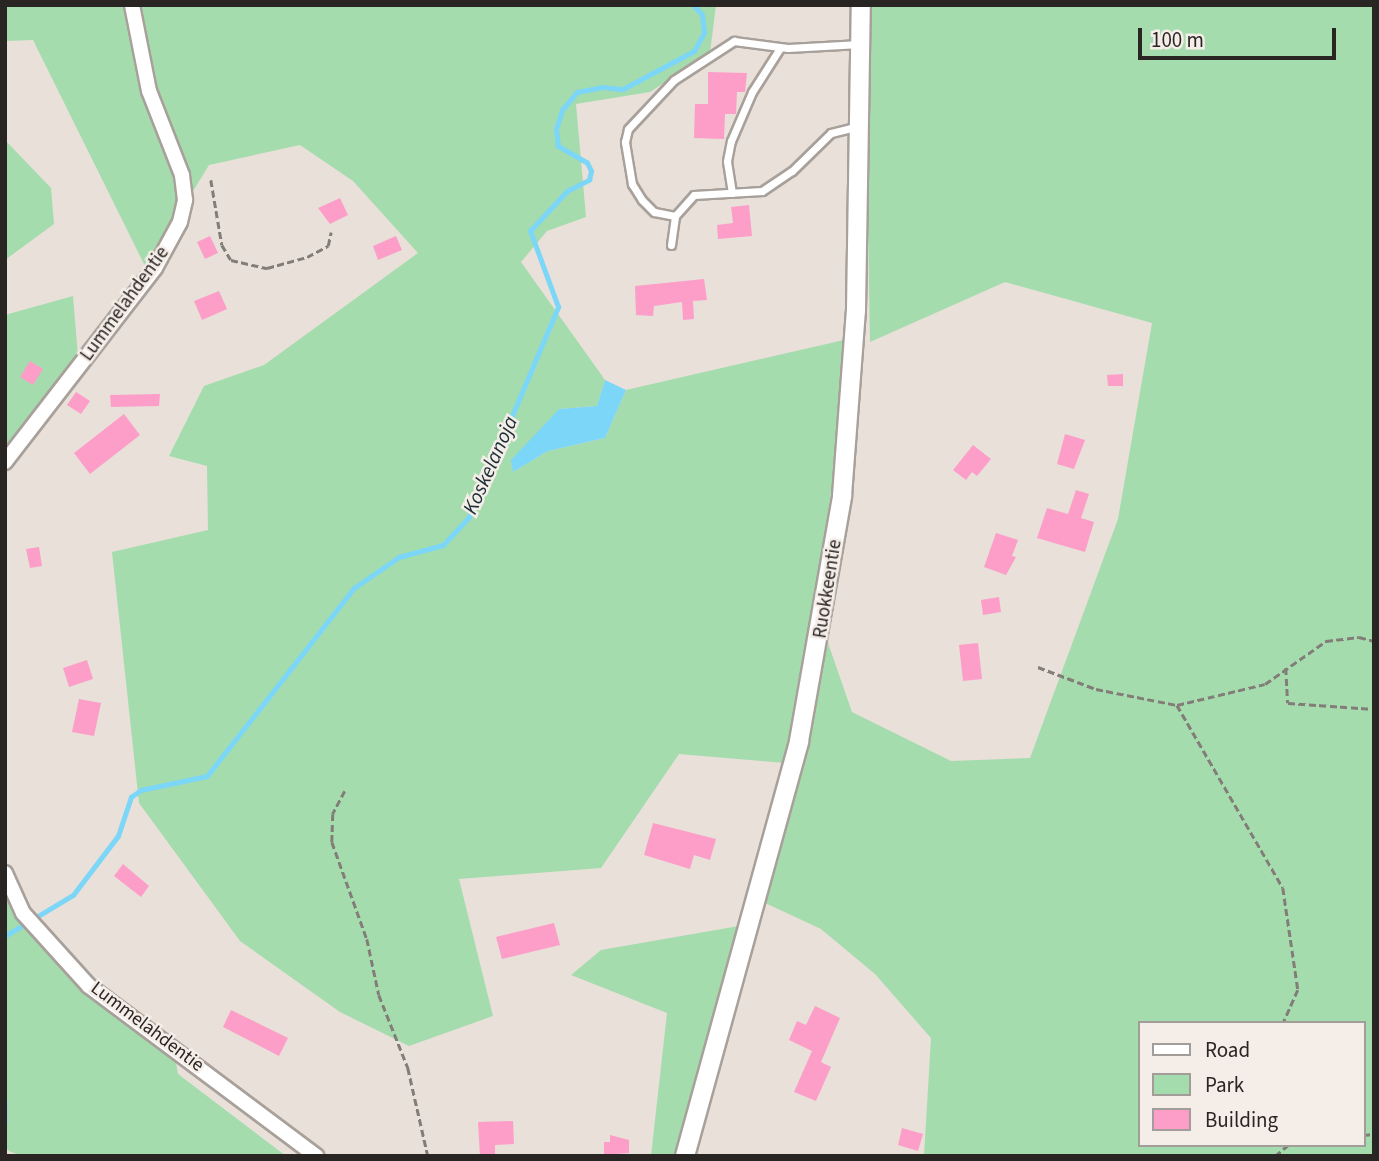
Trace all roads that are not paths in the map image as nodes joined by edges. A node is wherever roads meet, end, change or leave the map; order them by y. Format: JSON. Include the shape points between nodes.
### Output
{"nodes":[{"id":1,"x":132,"y":5,"type":"edge"},
{"id":2,"x":861,"y":5,"type":"edge"},
{"id":3,"x":860,"y":44,"type":"junction"},
{"id":4,"x":780,"y":48,"type":"junction"},
{"id":5,"x":860,"y":126,"type":"junction"},
{"id":6,"x":732,"y":193,"type":"junction"},
{"id":7,"x":676,"y":216,"type":"junction"},
{"id":8,"x":671,"y":245,"type":"dead end"},
{"id":9,"x":5,"y":462,"type":"edge"},
{"id":10,"x":5,"y":873,"type":"edge"},
{"id":11,"x":316,"y":1156,"type":"edge"},
{"id":12,"x":685,"y":1156,"type":"edge"}],
"edges":[{"from":1,"to":9,"type":"street","name":"Lummelahdentie","via":[[149,91],[182,175],[185,200],[180,222],[155,268]]},
{"from":2,"to":3,"type":"street","name":"Ruokkeentie"},
{"from":3,"to":4,"type":"lane"},
{"from":3,"to":5,"type":"street","name":"Ruokkeentie"},
{"from":4,"to":6,"type":"lane","via":[[752,92],[731,141],[727,161]]},
{"from":4,"to":7,"type":"lane","via":[[734,41],[720,46],[674,80],[628,130],[626,160],[632,184],[654,212]]},
{"from":5,"to":6,"type":"lane","via":[[831,134],[792,171],[762,191]]},
{"from":5,"to":12,"type":"street","name":"Ruokkeentie","via":[[852,396],[816,664],[771,849]]},
{"from":6,"to":7,"type":"lane","via":[[694,195]]},
{"from":7,"to":8,"type":"lane"},
{"from":10,"to":11,"type":"street","name":"Lummelahdentie","via":[[28,918],[89,986]]}]}
